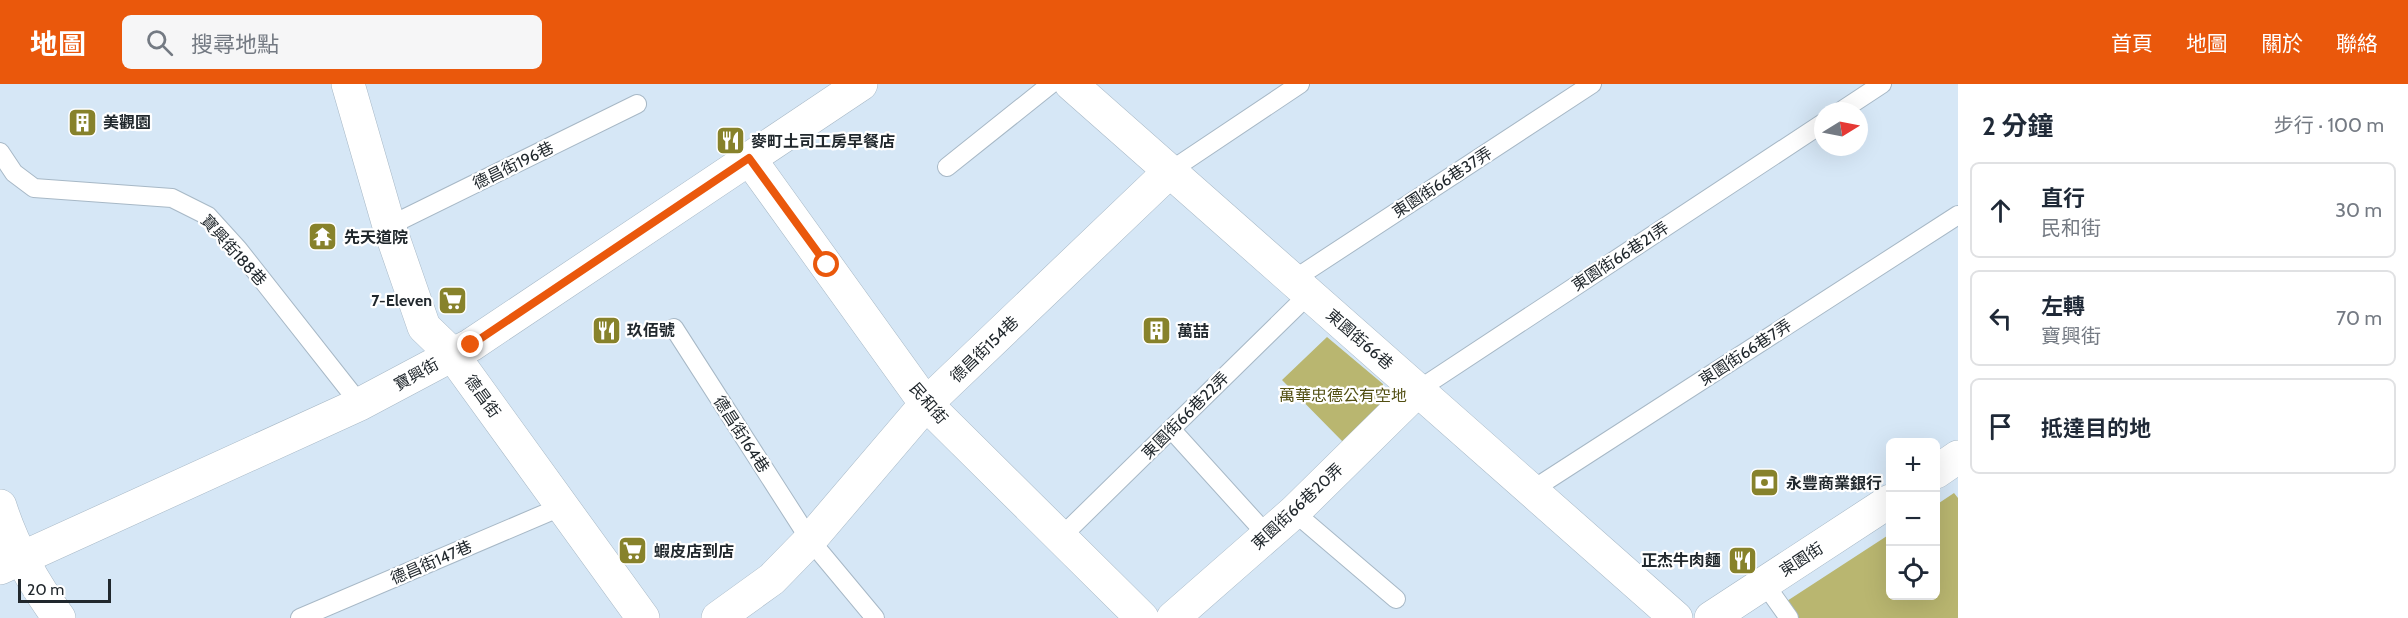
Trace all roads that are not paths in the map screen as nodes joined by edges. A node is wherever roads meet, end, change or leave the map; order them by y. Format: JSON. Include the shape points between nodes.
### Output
{"nodes":[{"id":1,"x":348,"y":84,"type":"edge"},
{"id":2,"x":861,"y":84,"type":"edge"},
{"id":3,"x":1051,"y":84,"type":"edge"},
{"id":4,"x":1071,"y":84,"type":"edge"},
{"id":5,"x":1300,"y":84,"type":"edge"},
{"id":6,"x":1592,"y":84,"type":"edge"},
{"id":7,"x":1882,"y":84,"type":"edge"},
{"id":8,"x":1855,"y":102,"type":"edge"},
{"id":9,"x":637,"y":104,"type":"dead end"},
{"id":10,"x":1814,"y":129,"type":"edge"},
{"id":11,"x":0,"y":152,"type":"edge"},
{"id":12,"x":749,"y":158,"type":"junction"},
{"id":13,"x":947,"y":167,"type":"dead end"},
{"id":14,"x":1170,"y":171,"type":"junction"},
{"id":15,"x":1958,"y":215,"type":"edge"},
{"id":16,"x":389,"y":226,"type":"junction"},
{"id":17,"x":1301,"y":287,"type":"junction"},
{"id":18,"x":674,"y":328,"type":"dead end"},
{"id":19,"x":453,"y":354,"type":"junction"},
{"id":20,"x":1418,"y":390,"type":"junction"},
{"id":21,"x":360,"y":404,"type":"junction"},
{"id":22,"x":926,"y":404,"type":"junction"},
{"id":23,"x":1171,"y":429,"type":"junction"},
{"id":24,"x":1958,"y":457,"type":"edge"},
{"id":25,"x":1940,"y":469,"type":"edge"},
{"id":26,"x":1532,"y":490,"type":"junction"},
{"id":27,"x":1886,"y":504,"type":"edge"},
{"id":28,"x":0,"y":506,"type":"edge"},
{"id":29,"x":563,"y":507,"type":"junction"},
{"id":30,"x":1294,"y":512,"type":"junction"},
{"id":31,"x":1267,"y":536,"type":"junction"},
{"id":32,"x":1061,"y":537,"type":"junction"},
{"id":33,"x":810,"y":540,"type":"junction"},
{"id":34,"x":11,"y":563,"type":"edge"},
{"id":35,"x":1764,"y":583,"type":"junction"},
{"id":36,"x":1396,"y":599,"type":"dead end"},
{"id":37,"x":59,"y":618,"type":"edge"},
{"id":38,"x":300,"y":618,"type":"edge"},
{"id":39,"x":643,"y":618,"type":"edge"},
{"id":40,"x":718,"y":618,"type":"edge"},
{"id":41,"x":875,"y":618,"type":"edge"},
{"id":42,"x":1142,"y":618,"type":"edge"},
{"id":43,"x":1173,"y":618,"type":"edge"},
{"id":44,"x":1676,"y":618,"type":"edge"},
{"id":45,"x":1711,"y":618,"type":"edge"},
{"id":46,"x":1789,"y":618,"type":"edge"}],
"edges":[{"from":1,"to":16,"type":"street","name":"德昌街"},
{"from":2,"to":12,"type":"street","name":"寶興街"},
{"from":3,"to":13,"type":"lane"},
{"from":4,"to":14,"type":"street","name":"東園街66巷"},
{"from":5,"to":14,"type":"lane"},
{"from":6,"to":17,"type":"lane","name":"東園街66巷37弄"},
{"from":7,"to":8,"type":"lane"},
{"from":9,"to":16,"type":"lane","name":"德昌街196巷"},
{"from":10,"to":20,"type":"lane","name":"東園街66巷21弄"},
{"from":11,"to":21,"type":"lane","name":"寶興街188巷","via":[[14,173],[34,188],[172,198],[208,216]]},
{"from":12,"to":19,"type":"street","name":"寶興街"},
{"from":12,"to":22,"type":"street","name":"民和街"},
{"from":14,"to":17,"type":"street","name":"東園街66巷"},
{"from":14,"to":22,"type":"street","name":"德昌街154巷"},
{"from":15,"to":26,"type":"lane","name":"東園街66巷7弄"},
{"from":16,"to":19,"type":"street","name":"德昌街","via":[[424,327]]},
{"from":17,"to":20,"type":"street","name":"東園街66巷"},
{"from":17,"to":23,"type":"lane","name":"東園街66巷22弄"},
{"from":18,"to":33,"type":"lane","name":"德昌街164巷"},
{"from":19,"to":21,"type":"street","name":"寶興街"},
{"from":19,"to":29,"type":"street","name":"德昌街"},
{"from":20,"to":26,"type":"street","name":"東園街66巷"},
{"from":20,"to":30,"type":"street","name":"東園街66巷20弄"},
{"from":21,"to":34,"type":"street","name":"寶興街"},
{"from":22,"to":32,"type":"street","name":"民和街"},
{"from":22,"to":33,"type":"street","name":"德昌街154巷"},
{"from":23,"to":31,"type":"lane"},
{"from":23,"to":32,"type":"lane","name":"東園街66巷22弄"},
{"from":24,"to":25,"type":"street"},
{"from":26,"to":44,"type":"street","name":"東園街66巷"},
{"from":27,"to":35,"type":"street","name":"東園街"},
{"from":28,"to":34,"type":"street"},
{"from":29,"to":38,"type":"lane","name":"德昌街147巷"},
{"from":29,"to":39,"type":"street","name":"德昌街"},
{"from":30,"to":31,"type":"street","name":"東園街66巷20弄"},
{"from":30,"to":36,"type":"lane"},
{"from":31,"to":43,"type":"street","name":"東園街66巷20弄"},
{"from":32,"to":42,"type":"street","name":"民和街"},
{"from":33,"to":40,"type":"street","name":"德昌街154巷","via":[[772,579]]},
{"from":33,"to":41,"type":"lane"},
{"from":34,"to":37,"type":"street","via":[[36,587]]},
{"from":35,"to":45,"type":"street","name":"東園街"},
{"from":35,"to":46,"type":"lane"}]}
